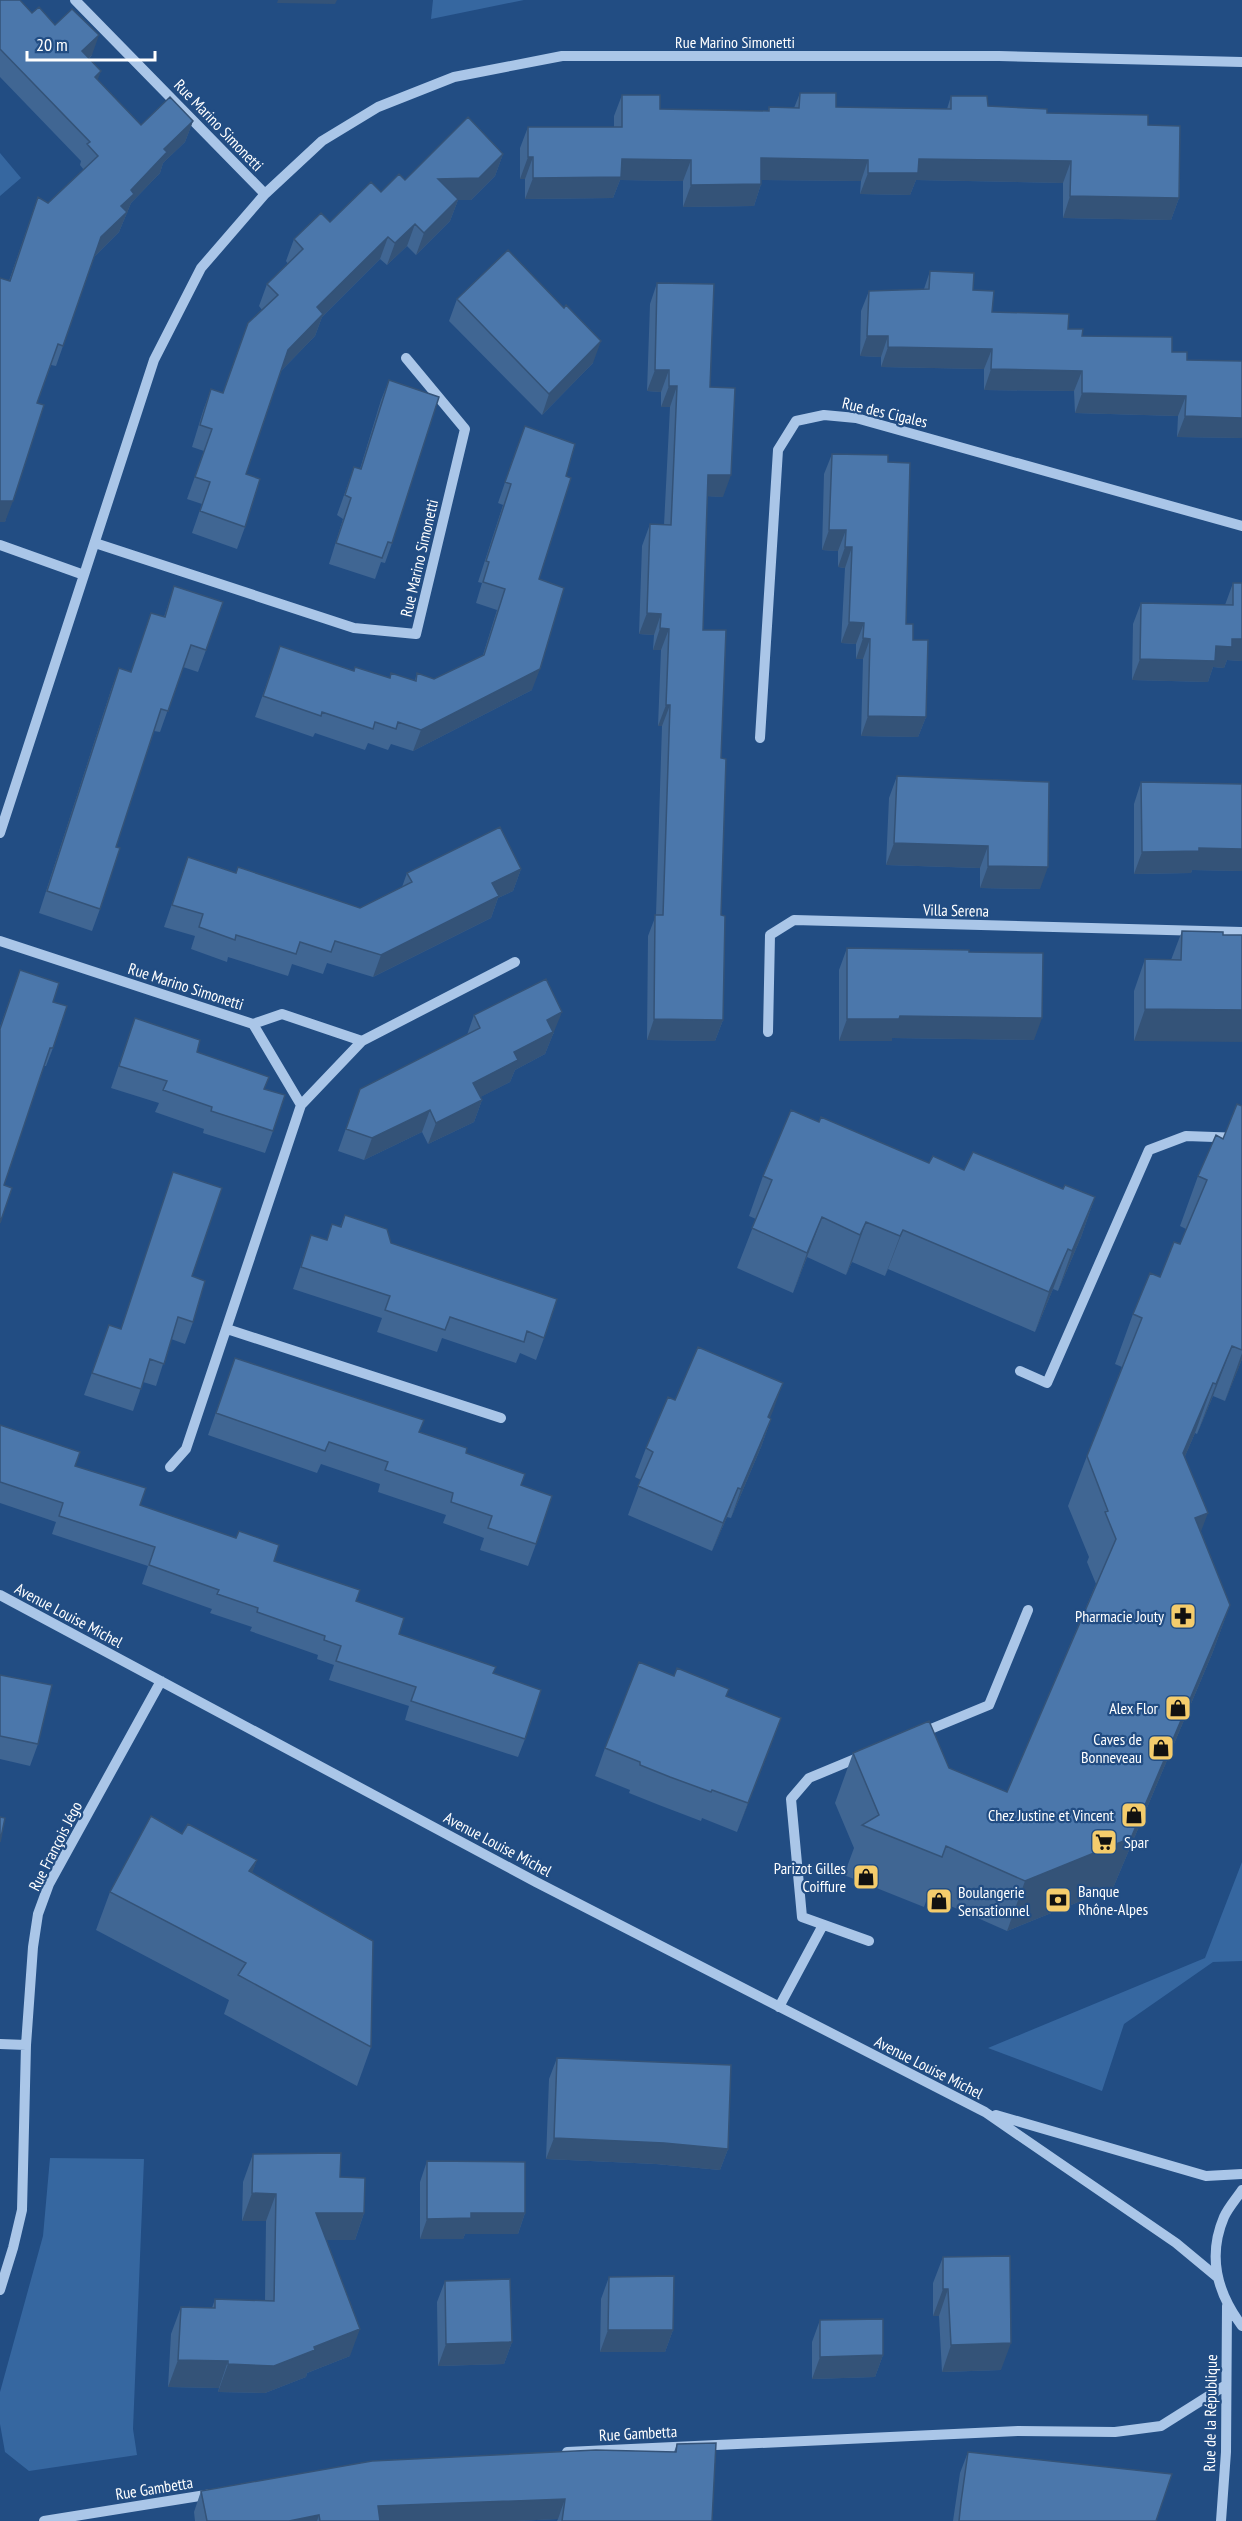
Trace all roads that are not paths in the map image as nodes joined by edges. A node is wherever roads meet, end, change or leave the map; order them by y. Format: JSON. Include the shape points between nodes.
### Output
{"nodes":[{"id":1,"x":75,"y":0,"type":"edge"},
{"id":2,"x":1242,"y":62,"type":"edge"},
{"id":3,"x":265,"y":194,"type":"junction"},
{"id":4,"x":406,"y":358,"type":"dead end"},
{"id":5,"x":1242,"y":526,"type":"edge"},
{"id":6,"x":96,"y":543,"type":"junction"},
{"id":7,"x":0,"y":545,"type":"edge"},
{"id":8,"x":84,"y":574,"type":"junction"},
{"id":9,"x":760,"y":738,"type":"dead end"},
{"id":10,"x":0,"y":833,"type":"edge"},
{"id":11,"x":1242,"y":932,"type":"edge"},
{"id":12,"x":0,"y":941,"type":"edge"},
{"id":13,"x":514,"y":962,"type":"dead end"},
{"id":14,"x":253,"y":1024,"type":"junction"},
{"id":15,"x":768,"y":1032,"type":"dead end"},
{"id":16,"x":362,"y":1041,"type":"junction"},
{"id":17,"x":301,"y":1105,"type":"junction"},
{"id":18,"x":1242,"y":1138,"type":"edge"},
{"id":19,"x":227,"y":1329,"type":"junction"},
{"id":20,"x":1020,"y":1371,"type":"dead end"},
{"id":21,"x":501,"y":1418,"type":"dead end"},
{"id":22,"x":170,"y":1467,"type":"dead end"},
{"id":23,"x":0,"y":1595,"type":"edge"},
{"id":24,"x":1028,"y":1610,"type":"dead end"},
{"id":25,"x":161,"y":1681,"type":"junction"},
{"id":26,"x":912,"y":1736,"type":"edge"},
{"id":27,"x":868,"y":1754,"type":"edge"},
{"id":28,"x":823,"y":1925,"type":"junction"},
{"id":29,"x":869,"y":1941,"type":"dead end"},
{"id":30,"x":779,"y":2007,"type":"junction"},
{"id":31,"x":0,"y":2044,"type":"edge"},
{"id":32,"x":26,"y":2045,"type":"junction"},
{"id":33,"x":985,"y":2112,"type":"junction"},
{"id":34,"x":1242,"y":2174,"type":"edge"},
{"id":35,"x":1242,"y":2190,"type":"edge"},
{"id":36,"x":1216,"y":2277,"type":"junction"},
{"id":37,"x":0,"y":2290,"type":"edge"},
{"id":38,"x":1227,"y":2306,"type":"junction"},
{"id":39,"x":1242,"y":2326,"type":"edge"},
{"id":40,"x":1226,"y":2385,"type":"junction"},
{"id":41,"x":551,"y":2453,"type":"edge"},
{"id":42,"x":228,"y":2491,"type":"edge"},
{"id":43,"x":44,"y":2521,"type":"edge"},
{"id":44,"x":1221,"y":2521,"type":"edge"}],
"edges":[{"from":1,"to":3,"type":"street","name":"Rue Marino Simonetti"},
{"from":2,"to":3,"type":"street","name":"Rue Marino Simonetti","via":[[999,56],[562,56],[454,77],[378,107],[322,141]]},
{"from":3,"to":6,"type":"street","name":"Rue Marino Simonetti","via":[[201,268],[154,360]]},
{"from":4,"to":6,"type":"street","name":"Rue Marino Simonetti","via":[[465,429],[417,634],[354,628]]},
{"from":5,"to":9,"type":"street","name":"Rue des Cigales","via":[[856,418],[824,415],[796,421],[778,450]]},
{"from":6,"to":8,"type":"street","name":"Rue Marino Simonetti"},
{"from":7,"to":8,"type":"street"},
{"from":8,"to":10,"type":"street","name":"Rue Marino Simonetti"},
{"from":11,"to":15,"type":"street","name":"Villa Serena","via":[[794,920],[770,935]]},
{"from":12,"to":14,"type":"street","name":"Rue Marino Simonetti"},
{"from":13,"to":16,"type":"street"},
{"from":14,"to":16,"type":"street","name":"Rue Marino Simonetti","via":[[282,1014]]},
{"from":14,"to":17,"type":"street"},
{"from":16,"to":17,"type":"street"},
{"from":17,"to":19,"type":"street"},
{"from":18,"to":20,"type":"street","via":[[1186,1136],[1149,1150],[1047,1383]]},
{"from":19,"to":21,"type":"street"},
{"from":19,"to":22,"type":"street","via":[[186,1449]]},
{"from":23,"to":25,"type":"street","name":"Avenue Louise Michel"},
{"from":24,"to":26,"type":"street","via":[[989,1705]]},
{"from":25,"to":30,"type":"street","name":"Avenue Louise Michel"},
{"from":25,"to":32,"type":"street","name":"Rue François Jégo","via":[[50,1884],[38,1914]]},
{"from":27,"to":28,"type":"street","via":[[809,1778],[791,1799],[802,1917]]},
{"from":28,"to":29,"type":"street"},
{"from":28,"to":30,"type":"street"},
{"from":30,"to":33,"type":"street","name":"Avenue Louise Michel"},
{"from":31,"to":32,"type":"street"},
{"from":32,"to":37,"type":"street","name":"Rue François Jégo","via":[[22,2210]]},
{"from":33,"to":34,"type":"street","name":"Avenue Louise Michel","via":[[1206,2176]]},
{"from":33,"to":36,"type":"street","name":"Avenue Louise Michel","via":[[1176,2243]]},
{"from":35,"to":36,"type":"street","via":[[1224,2216],[1216,2246]]},
{"from":36,"to":38,"type":"street"},
{"from":38,"to":39,"type":"street"},
{"from":38,"to":40,"type":"street","name":"Rue de la République"},
{"from":40,"to":41,"type":"street","name":"Rue Gambetta","via":[[1161,2426],[1115,2432],[1018,2431]]},
{"from":40,"to":44,"type":"street","name":"Rue de la République"},
{"from":42,"to":43,"type":"street","name":"Rue Gambetta"}]}
